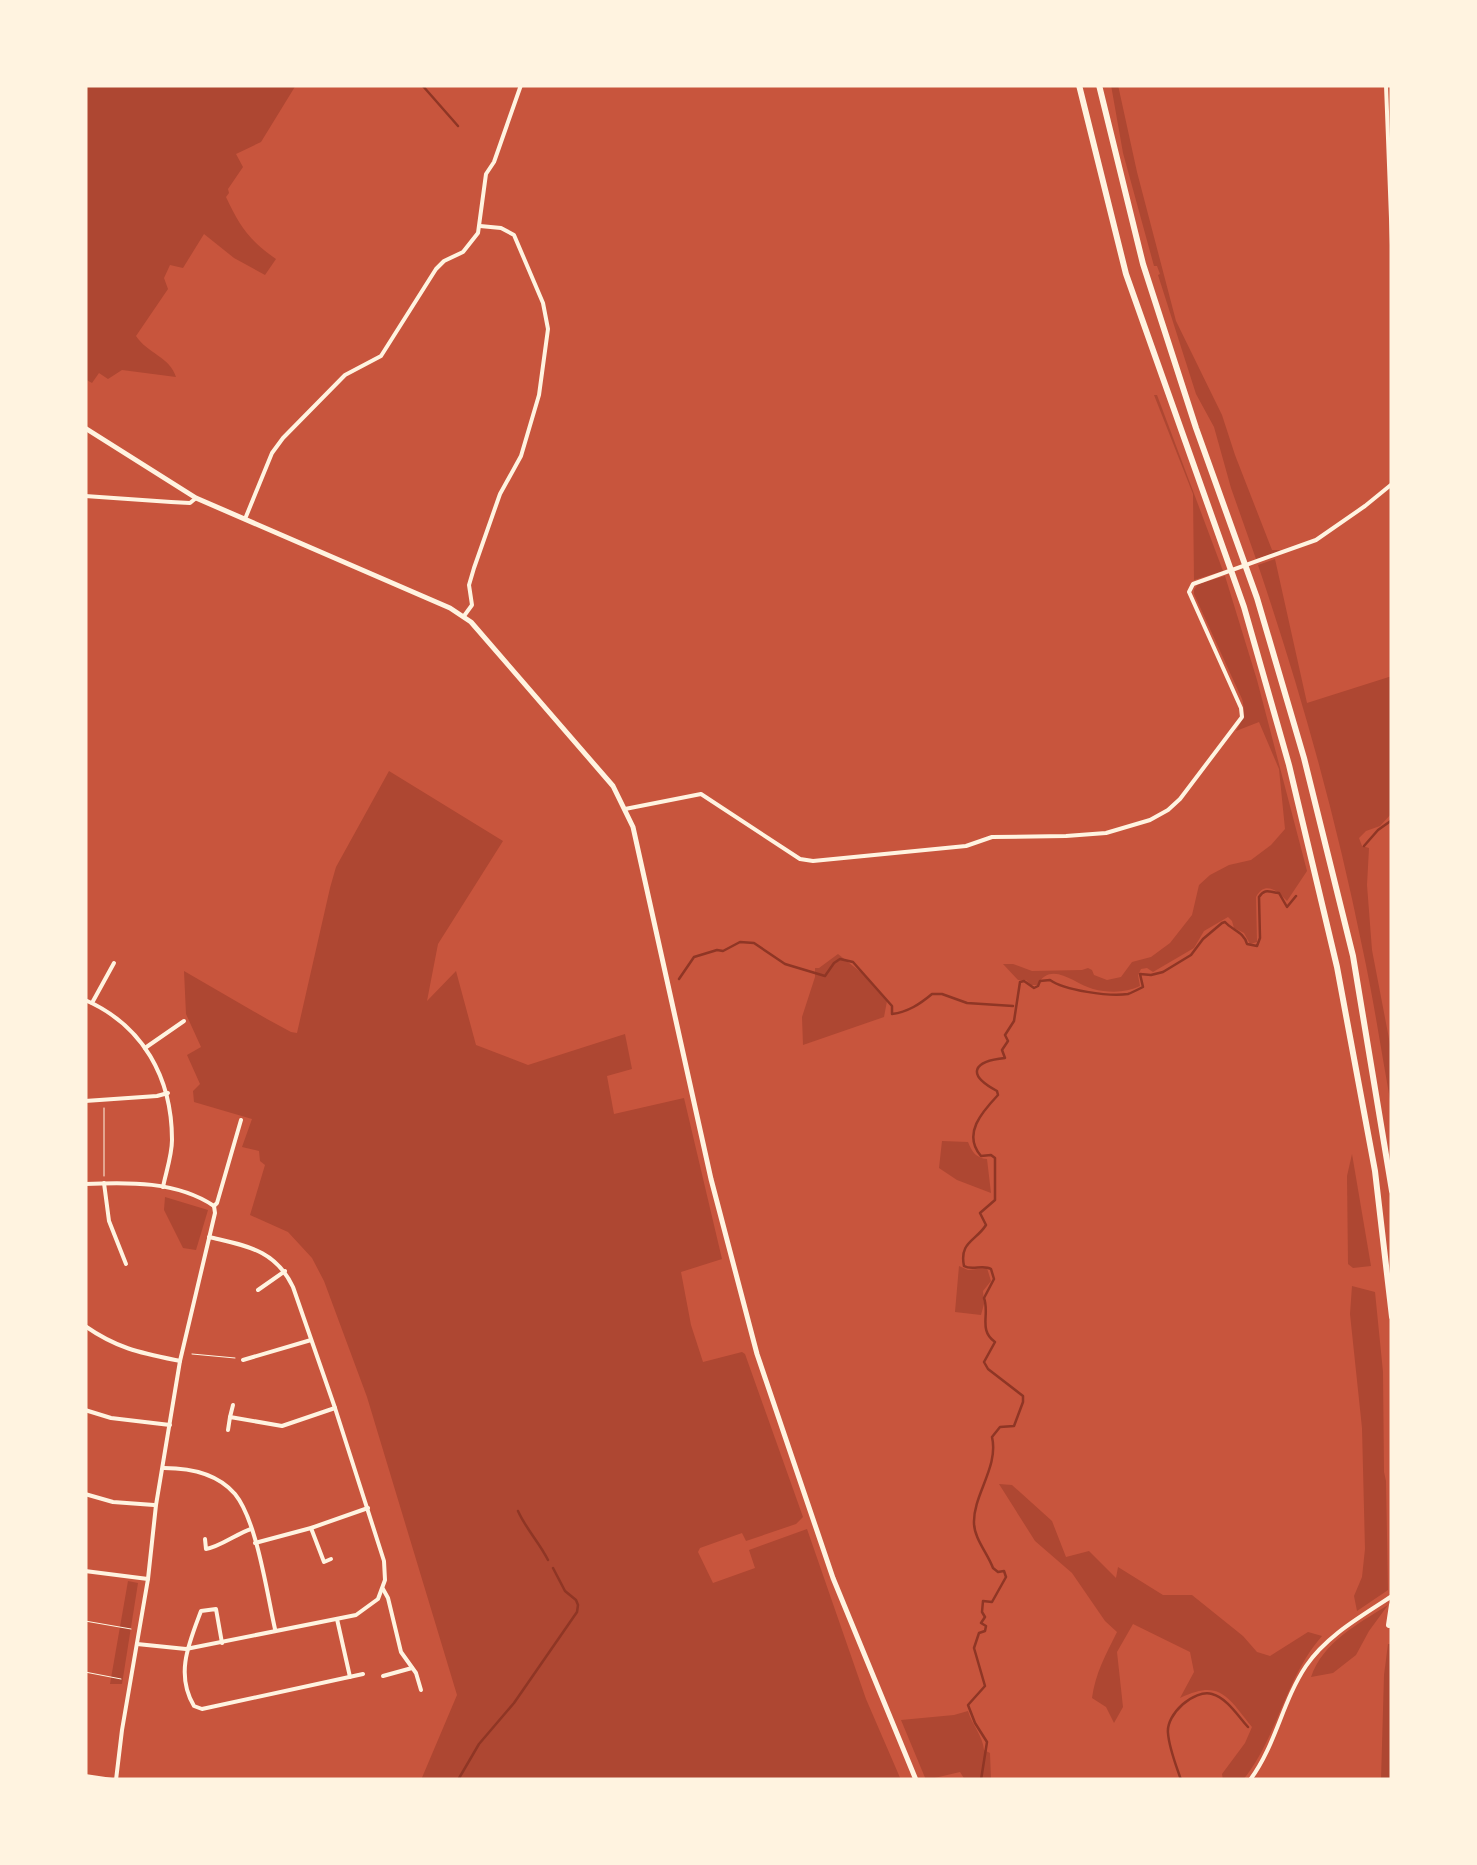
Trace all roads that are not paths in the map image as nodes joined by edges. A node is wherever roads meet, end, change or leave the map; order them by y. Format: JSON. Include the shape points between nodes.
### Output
{"nodes":[{"id":1,"x":521,"y":85,"type":"edge"},
{"id":2,"x":1079,"y":85,"type":"edge"},
{"id":3,"x":1098,"y":85,"type":"edge"},
{"id":4,"x":1386,"y":85,"type":"edge"},
{"id":5,"x":480,"y":226,"type":"junction"},
{"id":6,"x":1392,"y":245,"type":"edge"},
{"id":7,"x":85,"y":428,"type":"edge"},
{"id":8,"x":1392,"y":484,"type":"edge"},
{"id":9,"x":85,"y":496,"type":"edge"},
{"id":10,"x":196,"y":498,"type":"junction"},
{"id":11,"x":245,"y":519,"type":"junction"},
{"id":12,"x":463,"y":616,"type":"junction"},
{"id":13,"x":625,"y":809,"type":"junction"},
{"id":14,"x":114,"y":963,"type":"dead end"},
{"id":15,"x":85,"y":1000,"type":"edge"},
{"id":16,"x":92,"y":1003,"type":"junction"},
{"id":17,"x":184,"y":1021,"type":"dead end"},
{"id":18,"x":145,"y":1048,"type":"junction"},
{"id":19,"x":168,"y":1093,"type":"junction"},
{"id":20,"x":85,"y":1100,"type":"edge"},
{"id":21,"x":241,"y":1120,"type":"dead end"},
{"id":22,"x":104,"y":1183,"type":"junction"},
{"id":23,"x":85,"y":1184,"type":"edge"},
{"id":24,"x":163,"y":1186,"type":"junction"},
{"id":25,"x":1392,"y":1192,"type":"edge"},
{"id":26,"x":214,"y":1206,"type":"junction"},
{"id":27,"x":208,"y":1237,"type":"junction"},
{"id":28,"x":126,"y":1264,"type":"dead end"},
{"id":29,"x":286,"y":1270,"type":"junction"},
{"id":30,"x":258,"y":1290,"type":"dead end"},
{"id":31,"x":1392,"y":1317,"type":"edge"},
{"id":32,"x":85,"y":1326,"type":"edge"},
{"id":33,"x":311,"y":1340,"type":"junction"},
{"id":34,"x":242,"y":1360,"type":"road end"},
{"id":35,"x":180,"y":1361,"type":"junction"},
{"id":36,"x":233,"y":1405,"type":"dead end"},
{"id":37,"x":335,"y":1408,"type":"junction"},
{"id":38,"x":85,"y":1410,"type":"edge"},
{"id":39,"x":230,"y":1417,"type":"junction"},
{"id":40,"x":170,"y":1425,"type":"junction"},
{"id":41,"x":228,"y":1430,"type":"dead end"},
{"id":42,"x":164,"y":1468,"type":"junction"},
{"id":43,"x":85,"y":1494,"type":"edge"},
{"id":44,"x":156,"y":1505,"type":"junction"},
{"id":45,"x":368,"y":1508,"type":"junction"},
{"id":46,"x":311,"y":1528,"type":"junction"},
{"id":47,"x":251,"y":1529,"type":"junction"},
{"id":48,"x":205,"y":1539,"type":"dead end"},
{"id":49,"x":255,"y":1543,"type":"junction"},
{"id":50,"x":198,"y":1548,"type":"dead end"},
{"id":51,"x":206,"y":1549,"type":"junction"},
{"id":52,"x":331,"y":1559,"type":"dead end"},
{"id":53,"x":324,"y":1562,"type":"junction"},
{"id":54,"x":316,"y":1565,"type":"dead end"},
{"id":55,"x":85,"y":1571,"type":"edge"},
{"id":56,"x":148,"y":1579,"type":"junction"},
{"id":57,"x":382,"y":1589,"type":"junction"},
{"id":58,"x":1392,"y":1596,"type":"edge"},
{"id":59,"x":1392,"y":1605,"type":"edge"},
{"id":60,"x":337,"y":1619,"type":"junction"},
{"id":61,"x":1388,"y":1625,"type":"dead end"},
{"id":62,"x":275,"y":1631,"type":"junction"},
{"id":63,"x":222,"y":1643,"type":"junction"},
{"id":64,"x":136,"y":1644,"type":"junction"},
{"id":65,"x":186,"y":1649,"type":"junction"},
{"id":66,"x":412,"y":1668,"type":"junction"},
{"id":67,"x":364,"y":1674,"type":"dead end"},
{"id":68,"x":383,"y":1676,"type":"dead end"},
{"id":69,"x":350,"y":1677,"type":"junction"},
{"id":70,"x":420,"y":1690,"type":"dead end"},
{"id":71,"x":85,"y":1776,"type":"edge"},
{"id":72,"x":114,"y":1780,"type":"edge"},
{"id":73,"x":916,"y":1780,"type":"edge"},
{"id":74,"x":1250,"y":1780,"type":"edge"}],
"edges":[{"from":1,"to":5,"type":"street","via":[[486,174]]},
{"from":2,"to":31,"type":"highway","via":[[1126,274],[1244,607],[1290,765],[1337,967]]},
{"from":3,"to":25,"type":"highway","via":[[1142,264],[1304,758],[1354,956]]},
{"from":4,"to":6,"type":"street"},
{"from":5,"to":11,"type":"street","via":[[464,252],[436,270],[381,356],[345,375],[283,438]]},
{"from":5,"to":12,"type":"street","via":[[514,235],[544,303],[548,329],[540,395],[522,456],[500,494],[469,584],[472,605]]},
{"from":7,"to":10,"type":"main road"},
{"from":8,"to":13,"type":"street","via":[[1316,540],[1193,584],[1189,592],[1242,717],[1180,799],[1150,820],[1106,833],[992,837],[966,846],[813,861],[800,859],[702,794]]},
{"from":9,"to":10,"type":"street"},
{"from":10,"to":11,"type":"main road"},
{"from":11,"to":12,"type":"main road"},
{"from":12,"to":13,"type":"main road","via":[[588,756]]},
{"from":13,"to":73,"type":"main road","via":[[757,1354],[833,1578]]},
{"from":14,"to":16,"type":"street"},
{"from":15,"to":16,"type":"street"},
{"from":16,"to":18,"type":"street"},
{"from":17,"to":18,"type":"street"},
{"from":18,"to":19,"type":"street"},
{"from":19,"to":20,"type":"street"},
{"from":19,"to":24,"type":"street","via":[[172,1143]]},
{"from":21,"to":26,"type":"street"},
{"from":22,"to":23,"type":"street"},
{"from":22,"to":24,"type":"street"},
{"from":22,"to":28,"type":"street","via":[[109,1221]]},
{"from":24,"to":26,"type":"street"},
{"from":26,"to":27,"type":"street"},
{"from":27,"to":29,"type":"street","via":[[257,1250]]},
{"from":27,"to":35,"type":"street"},
{"from":29,"to":30,"type":"street"},
{"from":29,"to":33,"type":"street"},
{"from":32,"to":35,"type":"street","via":[[128,1350]]},
{"from":33,"to":34,"type":"street"},
{"from":33,"to":37,"type":"street"},
{"from":35,"to":40,"type":"street"},
{"from":36,"to":39,"type":"street"},
{"from":37,"to":39,"type":"street","via":[[282,1426]]},
{"from":37,"to":45,"type":"street"},
{"from":38,"to":40,"type":"street"},
{"from":39,"to":41,"type":"street"},
{"from":40,"to":42,"type":"street"},
{"from":42,"to":44,"type":"street"},
{"from":42,"to":47,"type":"street","via":[[208,1474],[235,1494]]},
{"from":43,"to":44,"type":"street"},
{"from":44,"to":56,"type":"street"},
{"from":45,"to":46,"type":"street"},
{"from":45,"to":57,"type":"street","via":[[384,1561]]},
{"from":46,"to":49,"type":"street"},
{"from":46,"to":53,"type":"street"},
{"from":47,"to":49,"type":"street"},
{"from":47,"to":51,"type":"street"},
{"from":48,"to":51,"type":"street"},
{"from":49,"to":62,"type":"street"},
{"from":50,"to":51,"type":"street"},
{"from":52,"to":53,"type":"street"},
{"from":53,"to":54,"type":"street"},
{"from":55,"to":56,"type":"street"},
{"from":56,"to":64,"type":"street"},
{"from":57,"to":60,"type":"street","via":[[356,1615]]},
{"from":57,"to":66,"type":"street"},
{"from":58,"to":74,"type":"street","via":[[1326,1642],[1306,1666]]},
{"from":59,"to":61,"type":"highway"},
{"from":60,"to":62,"type":"street"},
{"from":60,"to":69,"type":"street"},
{"from":62,"to":63,"type":"street"},
{"from":63,"to":65,"type":"street"},
{"from":63,"to":65,"type":"street","via":[[216,1609],[201,1612]]},
{"from":64,"to":65,"type":"street"},
{"from":64,"to":72,"type":"street"},
{"from":65,"to":69,"type":"street","via":[[184,1680],[194,1706],[202,1709]]},
{"from":66,"to":68,"type":"street"},
{"from":66,"to":70,"type":"street"},
{"from":67,"to":69,"type":"street"},
{"from":71,"to":72,"type":"street"}]}
